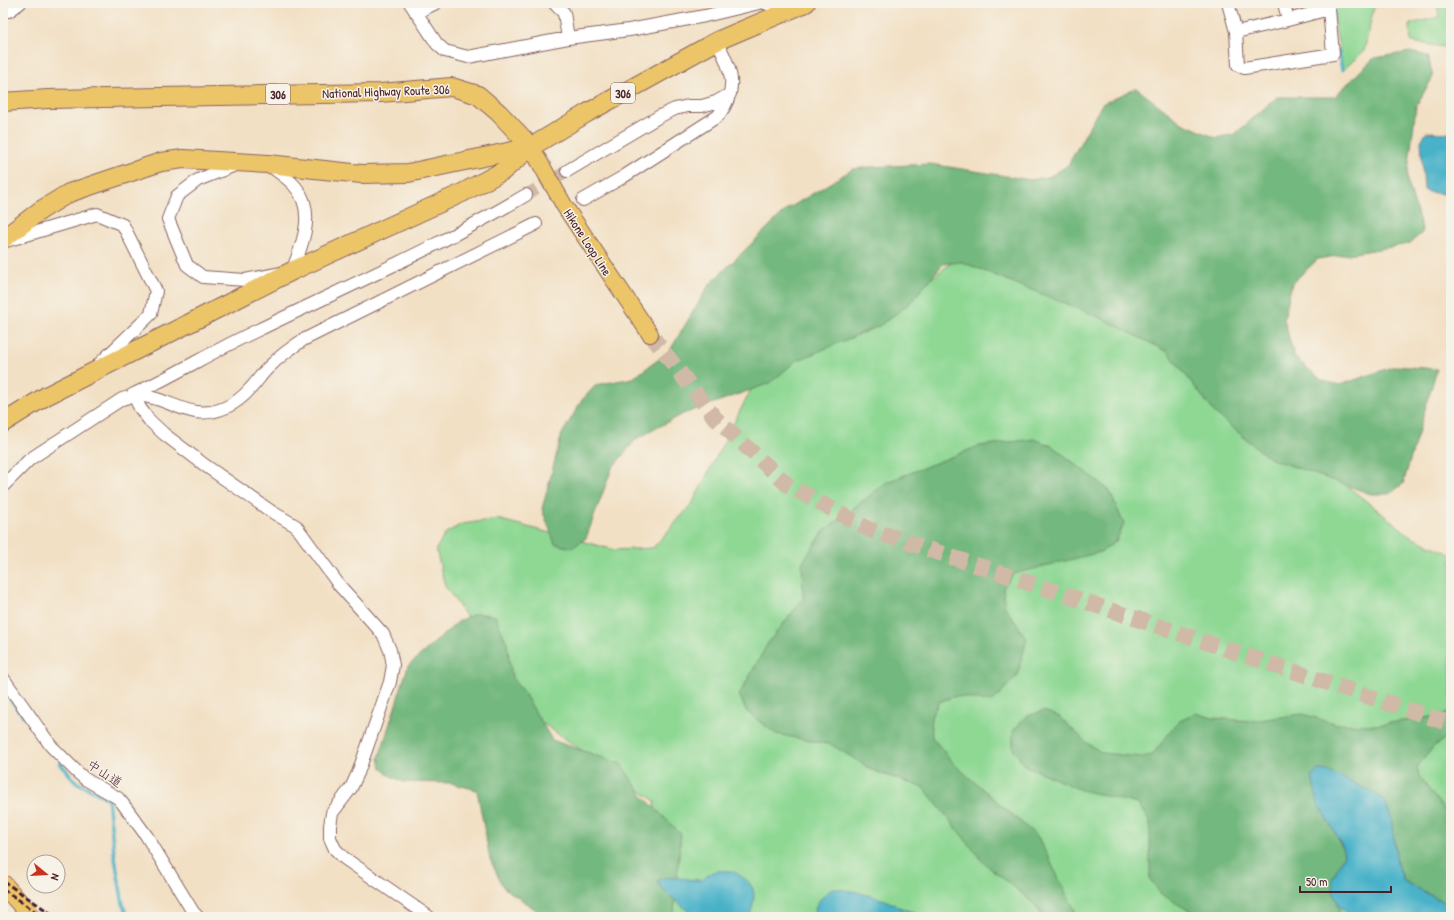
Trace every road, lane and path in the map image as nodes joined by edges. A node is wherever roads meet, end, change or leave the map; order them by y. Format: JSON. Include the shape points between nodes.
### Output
{"nodes":[{"id":1,"x":20,"y":3,"type":"edge"},
{"id":2,"x":436,"y":3,"type":"edge"},
{"id":3,"x":554,"y":3,"type":"edge"},
{"id":4,"x":759,"y":3,"type":"edge"},
{"id":5,"x":764,"y":3,"type":"edge"},
{"id":6,"x":806,"y":3,"type":"edge"},
{"id":7,"x":1228,"y":3,"type":"edge"},
{"id":8,"x":1284,"y":3,"type":"edge"},
{"id":9,"x":1329,"y":6,"type":"edge"},
{"id":10,"x":413,"y":8,"type":"edge"},
{"id":11,"x":566,"y":8,"type":"edge"},
{"id":12,"x":3,"y":10,"type":"edge"},
{"id":13,"x":787,"y":10,"type":"junction"},
{"id":14,"x":1288,"y":20,"type":"junction"},
{"id":15,"x":1236,"y":32,"type":"junction"},
{"id":16,"x":568,"y":38,"type":"junction"},
{"id":17,"x":717,"y":41,"type":"junction"},
{"id":18,"x":730,"y":94,"type":"junction"},
{"id":19,"x":3,"y":102,"type":"edge"},
{"id":20,"x":531,"y":147,"type":"junction"},
{"id":21,"x":244,"y":162,"type":"junction"},
{"id":22,"x":268,"y":164,"type":"junction"},
{"id":23,"x":567,"y":171,"type":"tunnel mouth"},
{"id":24,"x":526,"y":195,"type":"tunnel mouth"},
{"id":25,"x":583,"y":200,"type":"dead end"},
{"id":26,"x":536,"y":224,"type":"dead end"},
{"id":27,"x":3,"y":240,"type":"edge"},
{"id":28,"x":292,"y":271,"type":"junction"},
{"id":29,"x":650,"y":334,"type":"tunnel mouth"},
{"id":30,"x":87,"y":375,"type":"junction"},
{"id":31,"x":128,"y":397,"type":"junction"},
{"id":32,"x":3,"y":423,"type":"edge"},
{"id":33,"x":3,"y":486,"type":"edge"},
{"id":34,"x":3,"y":678,"type":"edge"},
{"id":35,"x":4,"y":885,"type":"edge"},
{"id":36,"x":22,"y":917,"type":"edge"},
{"id":37,"x":32,"y":917,"type":"edge"},
{"id":38,"x":198,"y":917,"type":"edge"},
{"id":39,"x":429,"y":917,"type":"edge"}],
"edges":[{"from":1,"to":12,"type":"street","via":[[9,11]]},
{"from":2,"to":10,"type":"street"},
{"from":3,"to":11,"type":"street"},
{"from":4,"to":16,"type":"street","via":[[629,30]]},
{"from":5,"to":13,"type":"street"},
{"from":6,"to":13,"type":"highway","number":"306"},
{"from":7,"to":15,"type":"street"},
{"from":8,"to":14,"type":"street"},
{"from":9,"to":14,"type":"street"},
{"from":9,"to":15,"type":"street","via":[[1334,54],[1244,68],[1238,65]]},
{"from":10,"to":16,"type":"street","via":[[437,44],[445,51],[462,56]]},
{"from":11,"to":16,"type":"street"},
{"from":13,"to":17,"type":"highway","number":"306"},
{"from":14,"to":15,"type":"street"},
{"from":17,"to":18,"type":"street","via":[[731,73]]},
{"from":17,"to":20,"type":"highway","number":"306"},
{"from":18,"to":23,"type":"street","via":[[702,106],[688,106],[670,111]]},
{"from":18,"to":25,"type":"street","via":[[718,116]]},
{"from":19,"to":20,"type":"highway","name":"National Highway Route 306","number":"306","via":[[56,98],[380,93],[452,87],[478,95]]},
{"from":20,"to":22,"type":"highway","via":[[408,172],[362,174]]},
{"from":20,"to":28,"type":"highway","via":[[503,171],[483,182]]},
{"from":20,"to":29,"type":"main road","name":"Hikone Loop Line","via":[[565,207]]},
{"from":21,"to":22,"type":"highway"},
{"from":21,"to":27,"type":"highway","via":[[183,159],[161,162],[128,172],[69,193],[41,210]]},
{"from":21,"to":28,"type":"street","via":[[198,180],[177,196],[168,219],[187,265],[203,277],[245,280]]},
{"from":22,"to":28,"type":"street","via":[[294,185],[303,200],[307,222],[304,242]]},
{"from":24,"to":31,"type":"street","via":[[447,239],[235,341]]},
{"from":26,"to":31,"type":"street","via":[[303,340],[268,367],[250,389],[230,406],[197,412],[146,397]]},
{"from":27,"to":30,"type":"street","via":[[97,214],[123,225],[156,291],[152,314]]},
{"from":28,"to":30,"type":"highway"},
{"from":30,"to":32,"type":"highway","via":[[46,396]]},
{"from":31,"to":33,"type":"street","via":[[30,459]]},
{"from":31,"to":39,"type":"street","via":[[164,434],[272,512],[296,526],[339,585],[383,634],[393,665],[390,682],[352,788],[332,813],[330,838],[344,858]]},
{"from":34,"to":38,"type":"street","name":"中山道","via":[[51,746],[85,779],[118,798],[123,804],[146,835]]},
{"from":35,"to":36,"type":"highway"},
{"from":35,"to":37,"type":"highway"}]}
